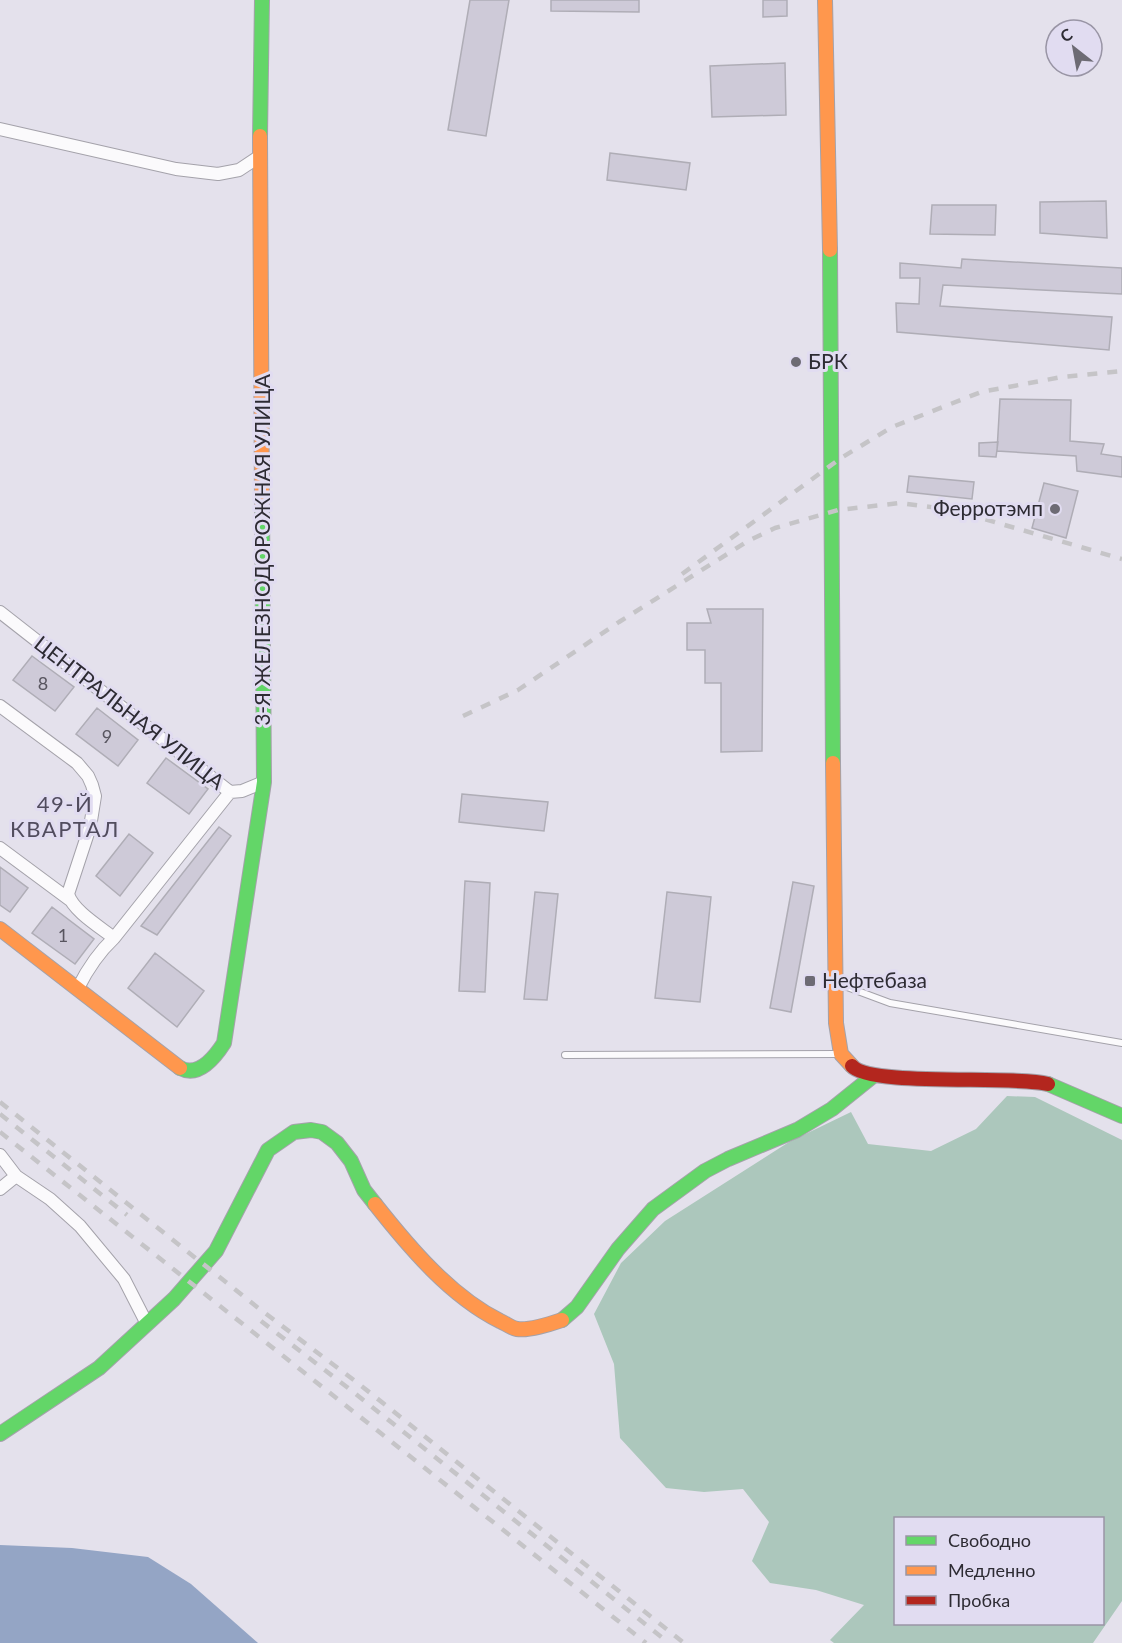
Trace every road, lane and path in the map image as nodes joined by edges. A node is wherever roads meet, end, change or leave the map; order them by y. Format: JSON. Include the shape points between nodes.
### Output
{"nodes":[{"id":1,"x":262,"y":0,"type":"edge"},
{"id":2,"x":825,"y":0,"type":"edge"},
{"id":3,"x":0,"y":129,"type":"edge"},
{"id":4,"x":260,"y":156,"type":"junction"},
{"id":5,"x":0,"y":612,"type":"edge"},
{"id":6,"x":0,"y":706,"type":"edge"},
{"id":7,"x":264,"y":782,"type":"junction"},
{"id":8,"x":230,"y":792,"type":"junction"},
{"id":9,"x":0,"y":848,"type":"edge"},
{"id":10,"x":70,"y":900,"type":"junction"},
{"id":11,"x":0,"y":929,"type":"edge"},
{"id":12,"x":114,"y":938,"type":"junction"},
{"id":13,"x":836,"y":983,"type":"junction"},
{"id":14,"x":78,"y":988,"type":"junction"},
{"id":15,"x":1122,"y":1043,"type":"edge"},
{"id":16,"x":841,"y":1054,"type":"junction"},
{"id":17,"x":565,"y":1055,"type":"dead end"},
{"id":18,"x":873,"y":1077,"type":"junction"},
{"id":19,"x":1122,"y":1116,"type":"edge"},
{"id":20,"x":0,"y":1155,"type":"edge"},
{"id":21,"x":16,"y":1176,"type":"junction"},
{"id":22,"x":0,"y":1190,"type":"edge"},
{"id":23,"x":147,"y":1324,"type":"junction"},
{"id":24,"x":0,"y":1434,"type":"edge"}],
"edges":[{"from":1,"to":4,"type":"street","name":"3-Я ЖЕЛЕЗНОДОРОЖНАЯ УЛИЦА"},
{"from":2,"to":13,"type":"street"},
{"from":3,"to":4,"type":"street","via":[[176,170],[218,174],[239,170]]},
{"from":4,"to":7,"type":"street","name":"3-Я ЖЕЛЕЗНОДОРОЖНАЯ УЛИЦА"},
{"from":5,"to":8,"type":"street","name":"ЦЕНТРАЛЬНАЯ УЛИЦА"},
{"from":6,"to":10,"type":"street","via":[[77,763],[92,785],[95,796],[90,827],[68,894]]},
{"from":7,"to":8,"type":"street","name":"ЦЕНТРАЛЬНАЯ УЛИЦА"},
{"from":7,"to":14,"type":"street","name":"3-Я ЖЕЛЕЗНОДОРОЖНАЯ УЛИЦА","via":[[225,1043],[214,1058],[201,1069],[183,1070]]},
{"from":8,"to":12,"type":"street"},
{"from":9,"to":10,"type":"street"},
{"from":10,"to":12,"type":"street"},
{"from":11,"to":14,"type":"street"},
{"from":12,"to":14,"type":"street","via":[[88,968]]},
{"from":13,"to":15,"type":"lane","via":[[890,1003]]},
{"from":13,"to":16,"type":"street"},
{"from":16,"to":17,"type":"lane"},
{"from":16,"to":18,"type":"street","via":[[855,1070]]},
{"from":18,"to":19,"type":"street","via":[[1046,1083]]},
{"from":18,"to":23,"type":"street","via":[[823,1115],[705,1171],[653,1209],[618,1249],[578,1307],[562,1320],[542,1327],[517,1329],[456,1292],[400,1235],[364,1190],[351,1161],[337,1143],[322,1132],[294,1132],[268,1150],[216,1251]]},
{"from":20,"to":21,"type":"street"},
{"from":21,"to":22,"type":"street"},
{"from":21,"to":23,"type":"street","via":[[80,1226],[124,1279]]},
{"from":23,"to":24,"type":"street","via":[[99,1368]]}]}
